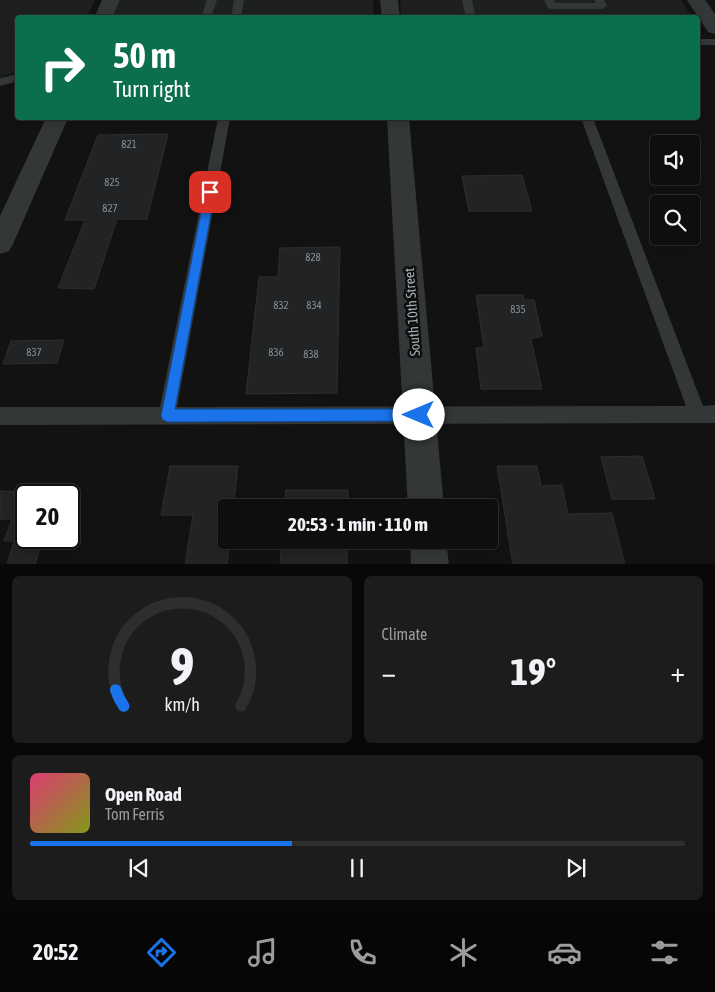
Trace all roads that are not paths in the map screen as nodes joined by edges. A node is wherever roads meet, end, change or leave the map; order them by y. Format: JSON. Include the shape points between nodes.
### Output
{"nodes":[{"id":1,"x":111,"y":0,"type":"edge"},
{"id":2,"x":212,"y":0,"type":"edge"},
{"id":3,"x":239,"y":0,"type":"edge"},
{"id":4,"x":390,"y":0,"type":"edge"},
{"id":5,"x":467,"y":0,"type":"edge"},
{"id":6,"x":549,"y":0,"type":"edge"},
{"id":7,"x":599,"y":0,"type":"edge"},
{"id":8,"x":696,"y":0,"type":"edge"},
{"id":9,"x":104,"y":15,"type":"edge"},
{"id":10,"x":207,"y":15,"type":"edge"},
{"id":11,"x":236,"y":15,"type":"edge"},
{"id":12,"x":391,"y":15,"type":"edge"},
{"id":13,"x":470,"y":15,"type":"edge"},
{"id":14,"x":715,"y":28,"type":"edge"},
{"id":15,"x":700,"y":42,"type":"edge"},
{"id":16,"x":715,"y":42,"type":"edge"},
{"id":17,"x":15,"y":78,"type":"edge"},
{"id":18,"x":0,"y":82,"type":"edge"},
{"id":19,"x":56,"y":120,"type":"edge"},
{"id":20,"x":224,"y":120,"type":"edge"},
{"id":21,"x":398,"y":120,"type":"edge"},
{"id":22,"x":588,"y":120,"type":"edge"},
{"id":23,"x":0,"y":244,"type":"edge"},
{"id":24,"x":707,"y":414,"type":"edge"},
{"id":25,"x":419,"y":415,"type":"junction"},
{"id":26,"x":0,"y":416,"type":"edge"},
{"id":27,"x":168,"y":416,"type":"junction"},
{"id":28,"x":425,"y":499,"type":"edge"},
{"id":29,"x":429,"y":549,"type":"edge"},
{"id":30,"x":430,"y":564,"type":"edge"}],
"edges":[{"from":1,"to":9,"type":"street"},
{"from":2,"to":10,"type":"lane"},
{"from":3,"to":11,"type":"lane"},
{"from":4,"to":12,"type":"street"},
{"from":5,"to":13,"type":"lane"},
{"from":6,"to":7,"type":"lane","via":[[551,6],[602,6]]},
{"from":8,"to":14,"type":"street"},
{"from":15,"to":16,"type":"lane"},
{"from":17,"to":18,"type":"lane"},
{"from":19,"to":23,"type":"street"},
{"from":20,"to":27,"type":"lane"},
{"from":21,"to":25,"type":"street","name":"South 10th Street"},
{"from":22,"to":24,"type":"lane"},
{"from":24,"to":25,"type":"lane"},
{"from":25,"to":27,"type":"lane"},
{"from":25,"to":28,"type":"street","name":"South 10th Street"},
{"from":26,"to":27,"type":"lane"},
{"from":29,"to":30,"type":"street"}]}
